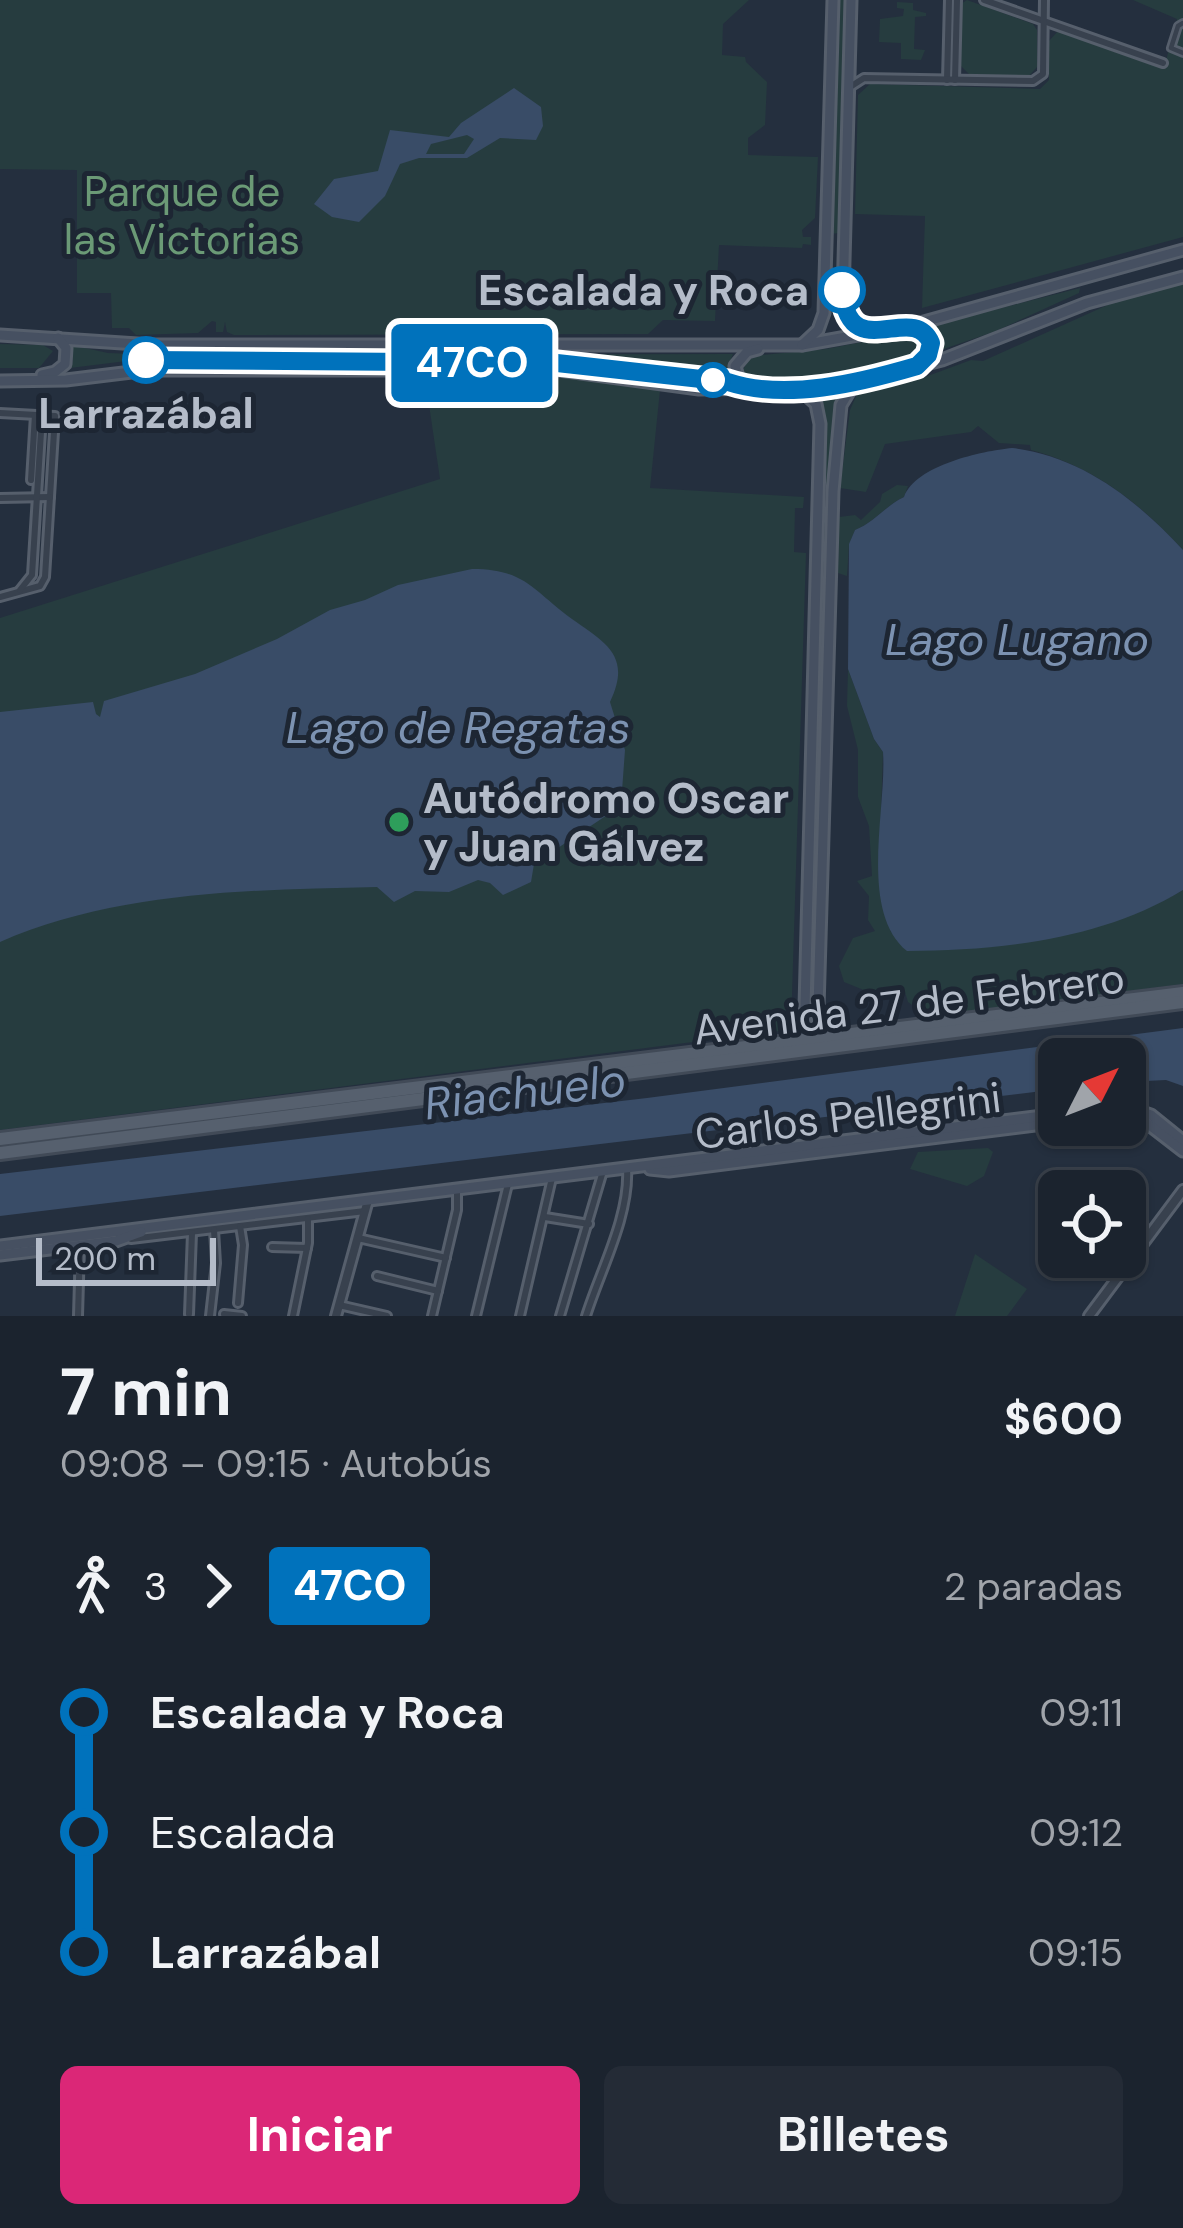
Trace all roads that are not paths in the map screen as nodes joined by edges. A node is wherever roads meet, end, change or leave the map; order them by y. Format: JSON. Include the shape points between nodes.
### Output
{"nodes":[{"id":1,"x":833,"y":0,"type":"edge"},
{"id":2,"x":851,"y":0,"type":"edge"},
{"id":3,"x":953,"y":0,"type":"edge"},
{"id":4,"x":984,"y":0,"type":"edge"},
{"id":5,"x":1044,"y":0,"type":"edge"},
{"id":6,"x":1043,"y":21,"type":"junction"},
{"id":7,"x":1183,"y":23,"type":"edge"},
{"id":8,"x":1183,"y":52,"type":"edge"},
{"id":9,"x":1163,"y":63,"type":"dead end"},
{"id":10,"x":849,"y":66,"type":"junction"},
{"id":11,"x":864,"y":78,"type":"junction"},
{"id":12,"x":951,"y":80,"type":"junction"},
{"id":13,"x":848,"y":89,"type":"junction"},
{"id":14,"x":827,"y":246,"type":"junction"},
{"id":15,"x":1183,"y":250,"type":"edge"},
{"id":16,"x":1183,"y":277,"type":"edge"},
{"id":17,"x":842,"y":285,"type":"junction"},
{"id":18,"x":913,"y":325,"type":"junction"},
{"id":19,"x":880,"y":332,"type":"junction"},
{"id":20,"x":0,"y":335,"type":"edge"},
{"id":21,"x":56,"y":336,"type":"junction"},
{"id":22,"x":802,"y":345,"type":"junction"},
{"id":23,"x":773,"y":346,"type":"junction"},
{"id":24,"x":917,"y":366,"type":"junction"},
{"id":25,"x":20,"y":380,"type":"junction"},
{"id":26,"x":0,"y":381,"type":"edge"},
{"id":27,"x":855,"y":382,"type":"junction"},
{"id":28,"x":798,"y":388,"type":"junction"},
{"id":29,"x":751,"y":389,"type":"junction"},
{"id":30,"x":0,"y":413,"type":"edge"},
{"id":31,"x":39,"y":415,"type":"junction"},
{"id":32,"x":31,"y":480,"type":"dead end"},
{"id":33,"x":819,"y":490,"type":"junction"},
{"id":34,"x":833,"y":491,"type":"junction"},
{"id":35,"x":37,"y":497,"type":"junction"},
{"id":36,"x":50,"y":497,"type":"junction"},
{"id":37,"x":0,"y":498,"type":"edge"},
{"id":38,"x":17,"y":592,"type":"junction"},
{"id":39,"x":0,"y":597,"type":"edge"},
{"id":40,"x":1183,"y":993,"type":"edge"},
{"id":41,"x":1183,"y":1002,"type":"edge"},
{"id":42,"x":810,"y":1044,"type":"junction"},
{"id":43,"x":1146,"y":1113,"type":"edge"},
{"id":44,"x":1038,"y":1120,"type":"edge"},
{"id":45,"x":1146,"y":1122,"type":"edge"},
{"id":46,"x":0,"y":1139,"type":"edge"},
{"id":47,"x":1183,"y":1141,"type":"edge"},
{"id":48,"x":1183,"y":1151,"type":"edge"},
{"id":49,"x":0,"y":1153,"type":"edge"},
{"id":50,"x":627,"y":1168,"type":"junction"},
{"id":51,"x":603,"y":1172,"type":"junction"},
{"id":52,"x":553,"y":1178,"type":"junction"},
{"id":53,"x":508,"y":1184,"type":"junction"},
{"id":54,"x":457,"y":1190,"type":"junction"},
{"id":55,"x":1183,"y":1190,"type":"edge"},
{"id":56,"x":367,"y":1205,"type":"junction"},
{"id":57,"x":545,"y":1217,"type":"junction"},
{"id":58,"x":308,"y":1219,"type":"junction"},
{"id":59,"x":590,"y":1224,"type":"junction"},
{"id":60,"x":240,"y":1226,"type":"junction"},
{"id":61,"x":151,"y":1227,"type":"junction"},
{"id":62,"x":214,"y":1230,"type":"junction"},
{"id":63,"x":192,"y":1233,"type":"junction"},
{"id":64,"x":358,"y":1238,"type":"junction"},
{"id":65,"x":121,"y":1240,"type":"junction"},
{"id":66,"x":80,"y":1245,"type":"junction"},
{"id":67,"x":0,"y":1246,"type":"edge"},
{"id":68,"x":272,"y":1247,"type":"dead end"},
{"id":69,"x":307,"y":1248,"type":"junction"},
{"id":70,"x":0,"y":1255,"type":"edge"},
{"id":71,"x":446,"y":1258,"type":"junction"},
{"id":72,"x":377,"y":1276,"type":"dead end"},
{"id":73,"x":438,"y":1291,"type":"junction"},
{"id":74,"x":238,"y":1304,"type":"dead end"},
{"id":75,"x":339,"y":1305,"type":"junction"},
{"id":76,"x":189,"y":1314,"type":"edge"},
{"id":77,"x":224,"y":1314,"type":"edge"},
{"id":78,"x":78,"y":1316,"type":"edge"},
{"id":79,"x":210,"y":1316,"type":"edge"},
{"id":80,"x":242,"y":1316,"type":"edge"},
{"id":81,"x":293,"y":1316,"type":"edge"},
{"id":82,"x":336,"y":1316,"type":"edge"},
{"id":83,"x":388,"y":1316,"type":"edge"},
{"id":84,"x":432,"y":1316,"type":"edge"},
{"id":85,"x":476,"y":1316,"type":"edge"},
{"id":86,"x":520,"y":1316,"type":"edge"},
{"id":87,"x":560,"y":1316,"type":"edge"},
{"id":88,"x":586,"y":1316,"type":"edge"},
{"id":89,"x":1089,"y":1316,"type":"edge"}],
"edges":[{"from":1,"to":14,"type":"main road"},
{"from":2,"to":10,"type":"main road"},
{"from":3,"to":12,"type":"street"},
{"from":4,"to":6,"type":"street"},
{"from":5,"to":6,"type":"street"},
{"from":6,"to":9,"type":"street"},
{"from":6,"to":12,"type":"street","via":[[1039,78]]},
{"from":7,"to":8,"type":"street","via":[[1171,48]]},
{"from":10,"to":11,"type":"street"},
{"from":10,"to":13,"type":"main road"},
{"from":11,"to":12,"type":"street"},
{"from":11,"to":13,"type":"street"},
{"from":13,"to":17,"type":"main road"},
{"from":14,"to":17,"type":"main road","via":[[838,246]]},
{"from":14,"to":22,"type":"main road","via":[[823,319]]},
{"from":15,"to":18,"type":"main road"},
{"from":16,"to":24,"type":"main road"},
{"from":17,"to":19,"type":"main road","via":[[851,319]]},
{"from":18,"to":19,"type":"main road"},
{"from":18,"to":24,"type":"main road","via":[[931,343]]},
{"from":19,"to":22,"type":"main road"},
{"from":20,"to":21,"type":"main road"},
{"from":21,"to":23,"type":"main road","via":[[153,345]]},
{"from":21,"to":25,"type":"main road","via":[[66,348],[63,367]]},
{"from":22,"to":23,"type":"main road"},
{"from":23,"to":29,"type":"main road","via":[[736,361]]},
{"from":24,"to":27,"type":"main road"},
{"from":25,"to":26,"type":"main road"},
{"from":25,"to":29,"type":"main road","via":[[148,370],[559,370]]},
{"from":27,"to":28,"type":"main road"},
{"from":27,"to":34,"type":"main road","via":[[841,405]]},
{"from":28,"to":29,"type":"main road"},
{"from":28,"to":33,"type":"main road","via":[[819,414]]},
{"from":30,"to":31,"type":"street"},
{"from":31,"to":32,"type":"street"},
{"from":31,"to":35,"type":"street"},
{"from":31,"to":36,"type":"street","via":[[55,416]]},
{"from":33,"to":34,"type":"main road"},
{"from":33,"to":42,"type":"main road"},
{"from":34,"to":42,"type":"main road"},
{"from":35,"to":36,"type":"street"},
{"from":35,"to":37,"type":"street"},
{"from":35,"to":38,"type":"street","via":[[32,574]]},
{"from":36,"to":38,"type":"street","via":[[45,577]]},
{"from":38,"to":39,"type":"street"},
{"from":40,"to":42,"type":"main road","name":"Avenida 27 de Febrero"},
{"from":41,"to":42,"type":"main road","name":"Avenida 27 de Febrero"},
{"from":42,"to":46,"type":"main road","name":"Avenida 27 de Febrero"},
{"from":42,"to":49,"type":"main road","name":"Avenida 27 de Febrero"},
{"from":43,"to":47,"type":"main road"},
{"from":44,"to":50,"type":"main road","name":"Carlos Pellegrini"},
{"from":45,"to":48,"type":"main road"},
{"from":50,"to":51,"type":"main road","name":"Carlos Pellegrini"},
{"from":50,"to":88,"type":"street"},
{"from":51,"to":52,"type":"main road","name":"Carlos Pellegrini"},
{"from":51,"to":59,"type":"street"},
{"from":52,"to":53,"type":"main road","name":"Carlos Pellegrini"},
{"from":52,"to":57,"type":"street"},
{"from":53,"to":54,"type":"main road","name":"Carlos Pellegrini"},
{"from":53,"to":85,"type":"street"},
{"from":54,"to":56,"type":"main road","name":"Carlos Pellegrini"},
{"from":54,"to":71,"type":"street"},
{"from":55,"to":89,"type":"street"},
{"from":56,"to":58,"type":"street"},
{"from":56,"to":61,"type":"main road","name":"Carlos Pellegrini"},
{"from":56,"to":64,"type":"street"},
{"from":57,"to":59,"type":"street"},
{"from":57,"to":86,"type":"street"},
{"from":58,"to":60,"type":"street"},
{"from":58,"to":69,"type":"street"},
{"from":59,"to":87,"type":"street"},
{"from":60,"to":62,"type":"street"},
{"from":60,"to":74,"type":"street"},
{"from":61,"to":65,"type":"main road"},
{"from":61,"to":67,"type":"main road","name":"Carlos Pellegrini"},
{"from":62,"to":63,"type":"street"},
{"from":62,"to":79,"type":"street"},
{"from":63,"to":65,"type":"street"},
{"from":63,"to":76,"type":"street"},
{"from":64,"to":71,"type":"street"},
{"from":64,"to":75,"type":"street"},
{"from":65,"to":66,"type":"main road"},
{"from":66,"to":70,"type":"main road"},
{"from":66,"to":78,"type":"street"},
{"from":68,"to":69,"type":"street"},
{"from":69,"to":81,"type":"street"},
{"from":71,"to":73,"type":"street"},
{"from":72,"to":73,"type":"street"},
{"from":73,"to":84,"type":"street"},
{"from":75,"to":82,"type":"street"},
{"from":75,"to":83,"type":"street"},
{"from":77,"to":80,"type":"street"}]}
